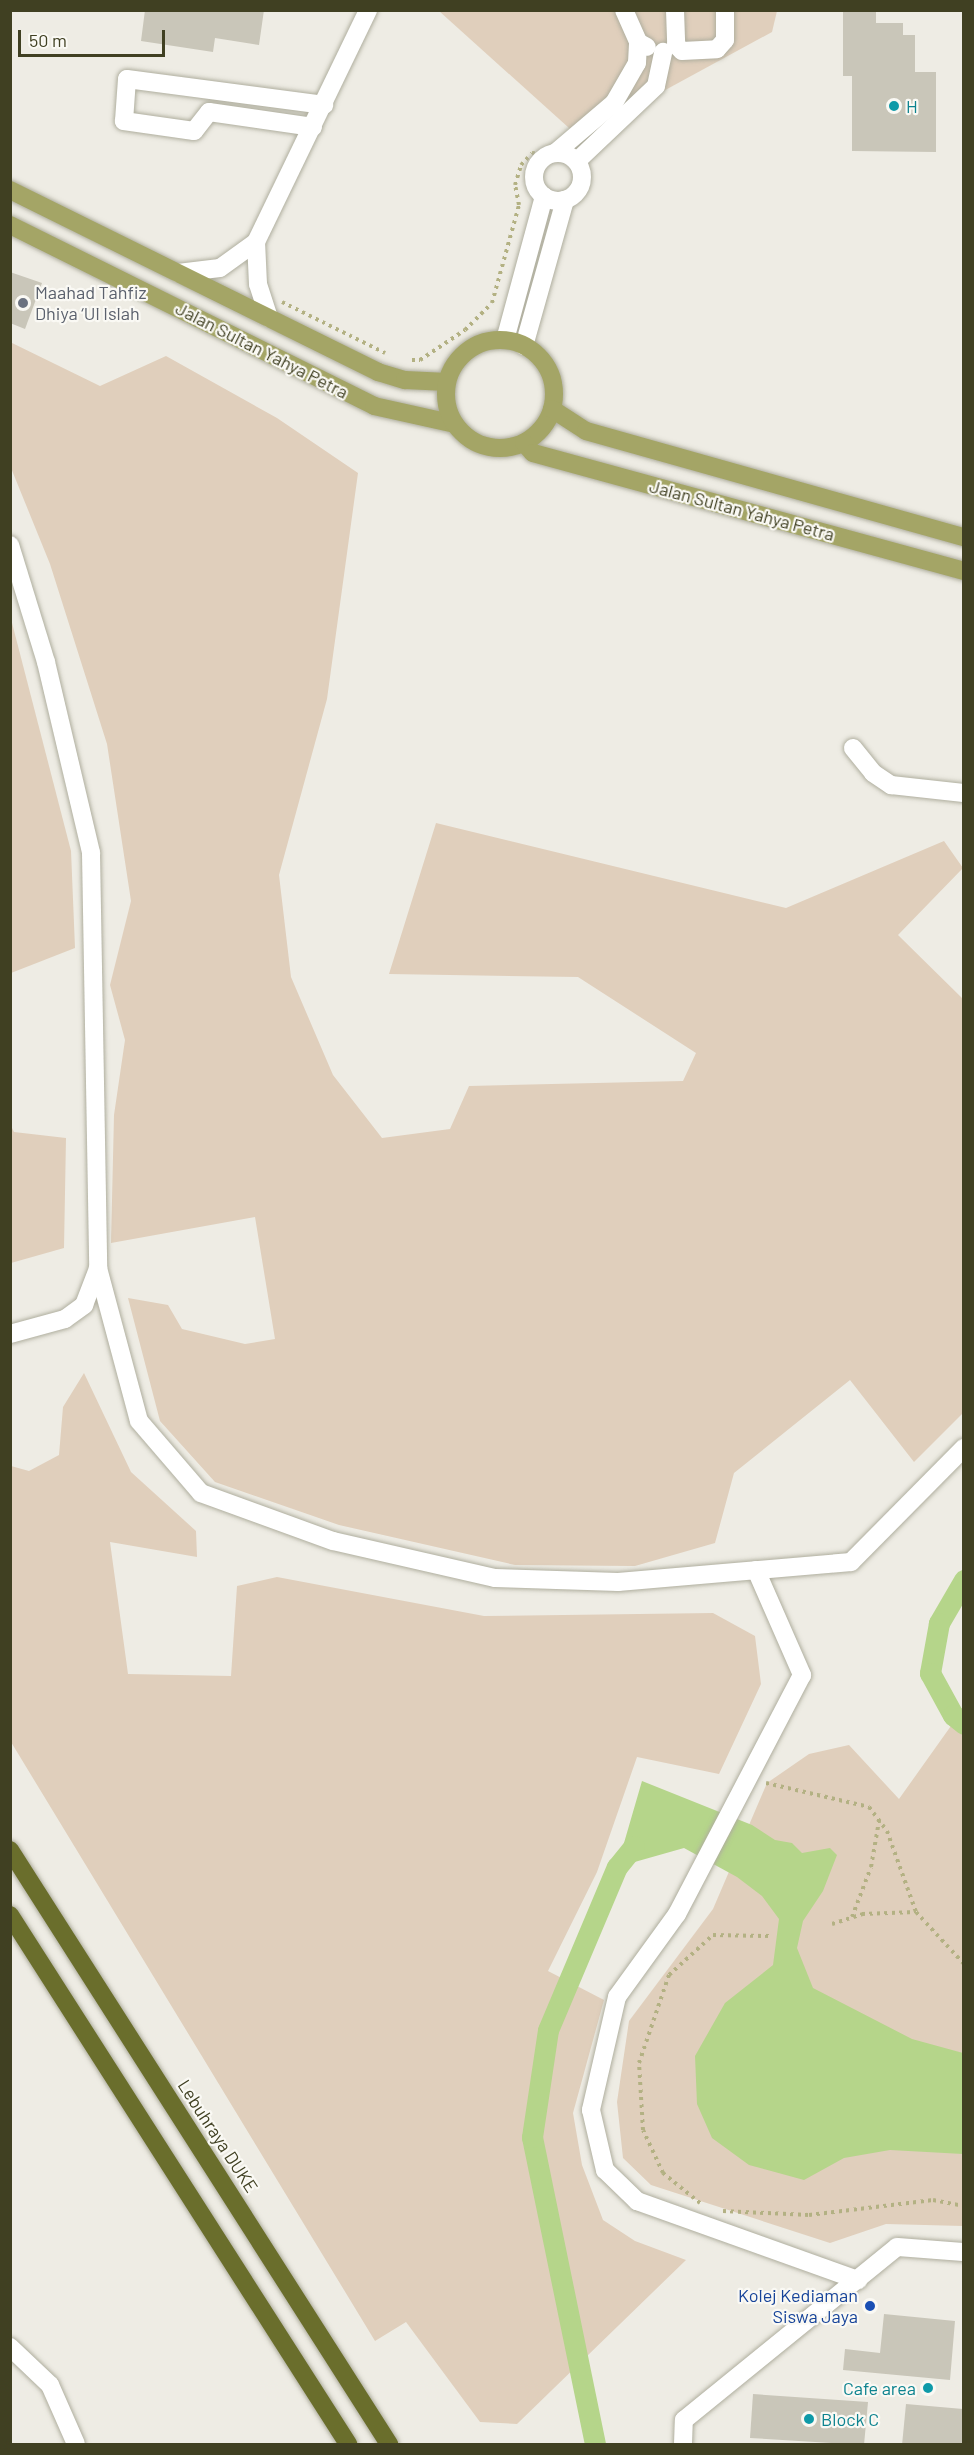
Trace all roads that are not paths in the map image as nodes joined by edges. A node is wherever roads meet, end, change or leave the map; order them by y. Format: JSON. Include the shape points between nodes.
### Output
{"nodes":[{"id":1,"x":624,"y":10,"type":"edge"},
{"id":2,"x":675,"y":10,"type":"edge"},
{"id":3,"x":725,"y":10,"type":"edge"},
{"id":4,"x":371,"y":13,"type":"edge"},
{"id":5,"x":638,"y":42,"type":"junction"},
{"id":6,"x":670,"y":48,"type":"junction"},
{"id":7,"x":324,"y":105,"type":"junction"},
{"id":8,"x":313,"y":127,"type":"junction"},
{"id":9,"x":551,"y":154,"type":"junction"},
{"id":10,"x":577,"y":161,"type":"junction"},
{"id":11,"x":10,"y":190,"type":"edge"},
{"id":12,"x":544,"y":196,"type":"junction"},
{"id":13,"x":565,"y":200,"type":"junction"},
{"id":14,"x":10,"y":225,"type":"edge"},
{"id":15,"x":256,"y":242,"type":"junction"},
{"id":16,"x":178,"y":273,"type":"junction"},
{"id":17,"x":269,"y":318,"type":"junction"},
{"id":18,"x":505,"y":340,"type":"junction"},
{"id":19,"x":524,"y":346,"type":"junction"},
{"id":20,"x":447,"y":382,"type":"junction"},
{"id":21,"x":552,"y":409,"type":"junction"},
{"id":22,"x":455,"y":424,"type":"junction"},
{"id":23,"x":524,"y":443,"type":"junction"},
{"id":24,"x":963,"y":537,"type":"edge"},
{"id":25,"x":10,"y":545,"type":"edge"},
{"id":26,"x":963,"y":571,"type":"edge"},
{"id":27,"x":853,"y":748,"type":"dead end"},
{"id":28,"x":963,"y":793,"type":"edge"},
{"id":29,"x":98,"y":1268,"type":"junction"},
{"id":30,"x":10,"y":1334,"type":"edge"},
{"id":31,"x":963,"y":1448,"type":"edge"},
{"id":32,"x":756,"y":1570,"type":"junction"},
{"id":33,"x":10,"y":1850,"type":"edge"},
{"id":34,"x":10,"y":1915,"type":"edge"},
{"id":35,"x":963,"y":2252,"type":"edge"},
{"id":36,"x":858,"y":2280,"type":"junction"},
{"id":37,"x":10,"y":2347,"type":"edge"},
{"id":38,"x":76,"y":2445,"type":"edge"},
{"id":39,"x":348,"y":2445,"type":"edge"},
{"id":40,"x":389,"y":2445,"type":"edge"},
{"id":41,"x":683,"y":2445,"type":"edge"}],
"edges":[{"from":1,"to":5,"type":"street"},
{"from":2,"to":6,"type":"street"},
{"from":3,"to":6,"type":"street","via":[[725,40],[717,49]]},
{"from":4,"to":7,"type":"street"},
{"from":5,"to":6,"type":"street"},
{"from":5,"to":9,"type":"street","via":[[637,63],[614,103]]},
{"from":6,"to":10,"type":"street","via":[[656,86]]},
{"from":7,"to":8,"type":"street"},
{"from":7,"to":8,"type":"street","via":[[127,79],[124,122],[194,131],[209,112]]},
{"from":8,"to":15,"type":"street"},
{"from":9,"to":10,"type":"street"},
{"from":9,"to":12,"type":"street","via":[[535,174]]},
{"from":10,"to":13,"type":"street","via":[[581,183]]},
{"from":11,"to":16,"type":"main road","name":"Jalan Sultan Yahya Petra"},
{"from":12,"to":13,"type":"street"},
{"from":12,"to":18,"type":"street"},
{"from":13,"to":19,"type":"street"},
{"from":14,"to":22,"type":"main road","name":"Jalan Sultan Yahya Petra","via":[[374,406]]},
{"from":15,"to":16,"type":"street","via":[[220,268]]},
{"from":15,"to":17,"type":"street","via":[[261,293]]},
{"from":16,"to":17,"type":"main road","name":"Jalan Sultan Yahya Petra"},
{"from":17,"to":20,"type":"main road","name":"Jalan Sultan Yahya Petra","via":[[378,372],[405,380]]},
{"from":18,"to":19,"type":"main road"},
{"from":18,"to":20,"type":"main road","via":[[474,346],[453,368]]},
{"from":19,"to":21,"type":"main road","via":[[549,372]]},
{"from":20,"to":22,"type":"main road","via":[[447,404]]},
{"from":21,"to":23,"type":"main road","via":[[536,434]]},
{"from":21,"to":24,"type":"main road","name":"Jalan Sultan Yahya Petra","via":[[586,431]]},
{"from":22,"to":23,"type":"main road","name":"Jalan Sultan Yahya Petra","via":[[472,440],[494,448]]},
{"from":23,"to":26,"type":"main road","name":"Jalan Sultan Yahya Petra","via":[[533,453]]},
{"from":25,"to":29,"type":"street","via":[[46,662],[91,853]]},
{"from":27,"to":28,"type":"street","via":[[873,774],[891,785]]},
{"from":29,"to":30,"type":"street","via":[[84,1305],[65,1319]]},
{"from":29,"to":32,"type":"street","via":[[139,1421],[201,1494],[333,1541],[495,1578],[618,1582]]},
{"from":31,"to":32,"type":"street","via":[[851,1562]]},
{"from":32,"to":36,"type":"street","via":[[801,1675],[692,1884],[617,1997],[591,2110],[604,2170],[637,2201]]},
{"from":33,"to":40,"type":"highway","name":"Lebuhraya DUKE"},
{"from":34,"to":39,"type":"highway"},
{"from":35,"to":36,"type":"street","via":[[897,2247]]},
{"from":36,"to":41,"type":"street","via":[[684,2420]]},
{"from":37,"to":38,"type":"street","via":[[50,2385]]}]}
